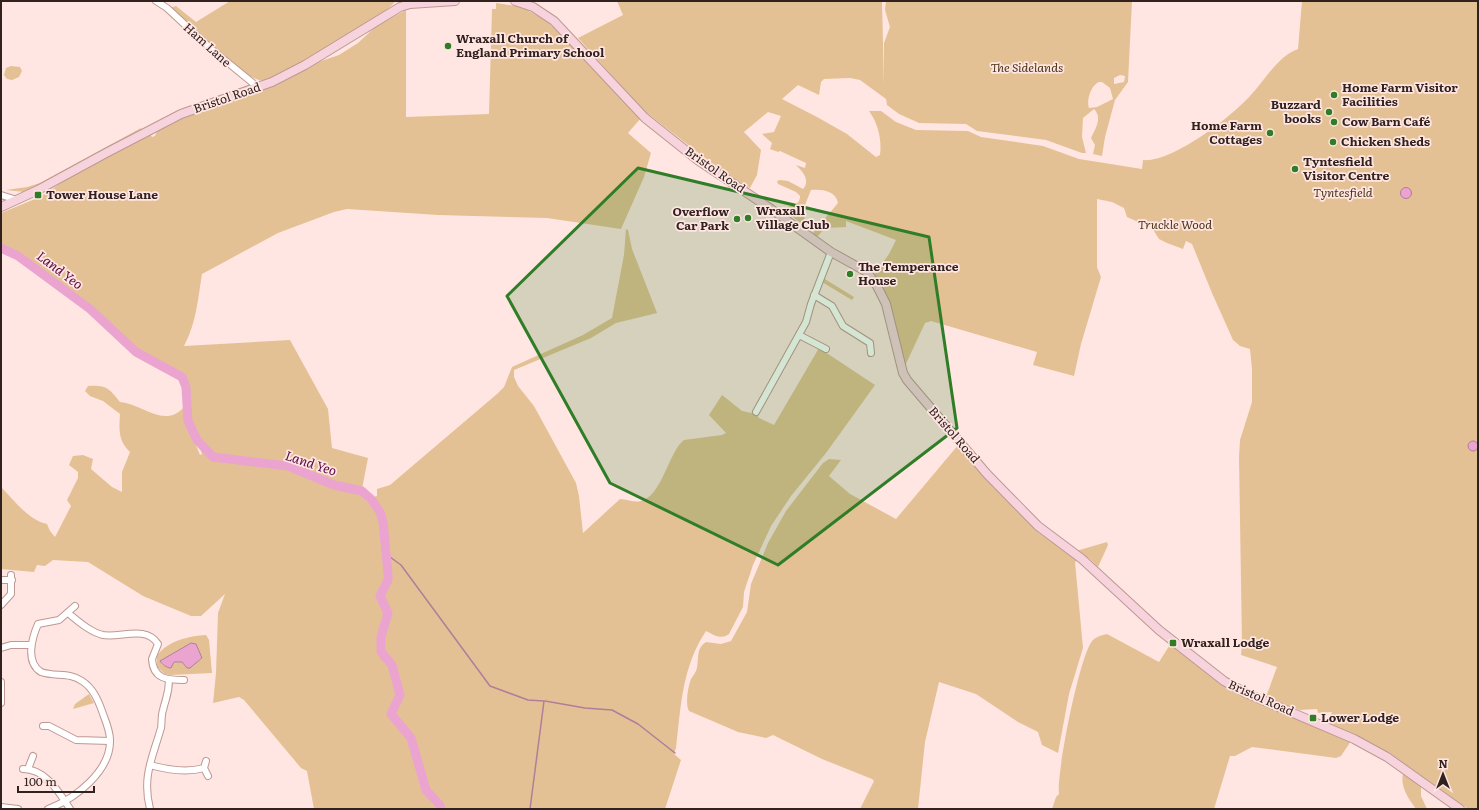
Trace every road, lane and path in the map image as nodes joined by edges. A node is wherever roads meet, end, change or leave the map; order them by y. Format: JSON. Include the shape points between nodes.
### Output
{"nodes":[{"id":1,"x":156,"y":1,"type":"edge"},
{"id":2,"x":455,"y":1,"type":"edge"},
{"id":3,"x":515,"y":1,"type":"edge"},
{"id":4,"x":259,"y":88,"type":"junction"},
{"id":5,"x":1,"y":195,"type":"edge"},
{"id":6,"x":16,"y":200,"type":"junction"},
{"id":7,"x":1,"y":207,"type":"edge"},
{"id":8,"x":831,"y":252,"type":"junction"},
{"id":9,"x":814,"y":295,"type":"junction"},
{"id":10,"x":799,"y":335,"type":"junction"},
{"id":11,"x":824,"y":346,"type":"dead end"},
{"id":12,"x":871,"y":353,"type":"dead end"},
{"id":13,"x":756,"y":412,"type":"dead end"},
{"id":14,"x":3,"y":580,"type":"dead end"},
{"id":15,"x":1,"y":605,"type":"edge"},
{"id":16,"x":75,"y":606,"type":"dead end"},
{"id":17,"x":68,"y":614,"type":"junction"},
{"id":18,"x":31,"y":645,"type":"junction"},
{"id":19,"x":1,"y":648,"type":"edge"},
{"id":20,"x":169,"y":680,"type":"junction"},
{"id":21,"x":184,"y":680,"type":"dead end"},
{"id":22,"x":1,"y":682,"type":"edge"},
{"id":23,"x":1,"y":702,"type":"edge"},
{"id":24,"x":43,"y":726,"type":"dead end"},
{"id":25,"x":110,"y":741,"type":"junction"},
{"id":26,"x":33,"y":756,"type":"dead end"},
{"id":27,"x":150,"y":765,"type":"junction"},
{"id":28,"x":208,"y":776,"type":"dead end"},
{"id":29,"x":64,"y":800,"type":"junction"},
{"id":30,"x":1,"y":807,"type":"edge"},
{"id":31,"x":18,"y":809,"type":"edge"},
{"id":32,"x":48,"y":809,"type":"edge"},
{"id":33,"x":70,"y":809,"type":"edge"},
{"id":34,"x":150,"y":809,"type":"edge"},
{"id":35,"x":1460,"y":809,"type":"edge"}],
"edges":[{"from":1,"to":4,"type":"street","name":"Ham Lane"},
{"from":2,"to":4,"type":"main road","name":"Bristol Road","via":[[402,6],[305,65]]},
{"from":3,"to":8,"type":"main road","name":"Bristol Road","via":[[533,7],[554,21],[645,118],[712,171],[760,201]]},
{"from":4,"to":6,"type":"main road","name":"Bristol Road","via":[[181,114]]},
{"from":5,"to":6,"type":"street"},
{"from":6,"to":7,"type":"main road","name":"Bristol Road"},
{"from":8,"to":9,"type":"street"},
{"from":8,"to":35,"type":"main road","name":"Bristol Road","via":[[860,268],[872,278],[889,310],[907,380],[988,474],[1038,526],[1082,558],[1159,630],[1224,681],[1354,739],[1387,757]]},
{"from":9,"to":10,"type":"street"},
{"from":9,"to":12,"type":"street","via":[[832,306],[843,326],[871,343]]},
{"from":10,"to":11,"type":"street"},
{"from":10,"to":13,"type":"street","via":[[769,396]]},
{"from":14,"to":15,"type":"street","via":[[12,577],[11,594]]},
{"from":16,"to":17,"type":"street"},
{"from":17,"to":18,"type":"street","via":[[55,622],[38,623]]},
{"from":17,"to":20,"type":"street","via":[[101,634],[140,634],[152,637],[159,645],[152,657],[154,667],[160,676]]},
{"from":18,"to":19,"type":"street"},
{"from":18,"to":25,"type":"street","via":[[33,663],[39,671],[50,675],[72,676],[88,685],[99,703]]},
{"from":20,"to":21,"type":"street"},
{"from":20,"to":27,"type":"street","via":[[169,695]]},
{"from":22,"to":23,"type":"street"},
{"from":24,"to":25,"type":"street","via":[[54,726],[76,740]]},
{"from":25,"to":29,"type":"street","via":[[108,753],[99,773]]},
{"from":26,"to":29,"type":"street","via":[[25,769],[51,782]]},
{"from":27,"to":28,"type":"street","via":[[174,771],[205,764]]},
{"from":27,"to":34,"type":"street","via":[[146,785]]},
{"from":29,"to":32,"type":"street"},
{"from":29,"to":33,"type":"street"},
{"from":30,"to":31,"type":"street"}]}
